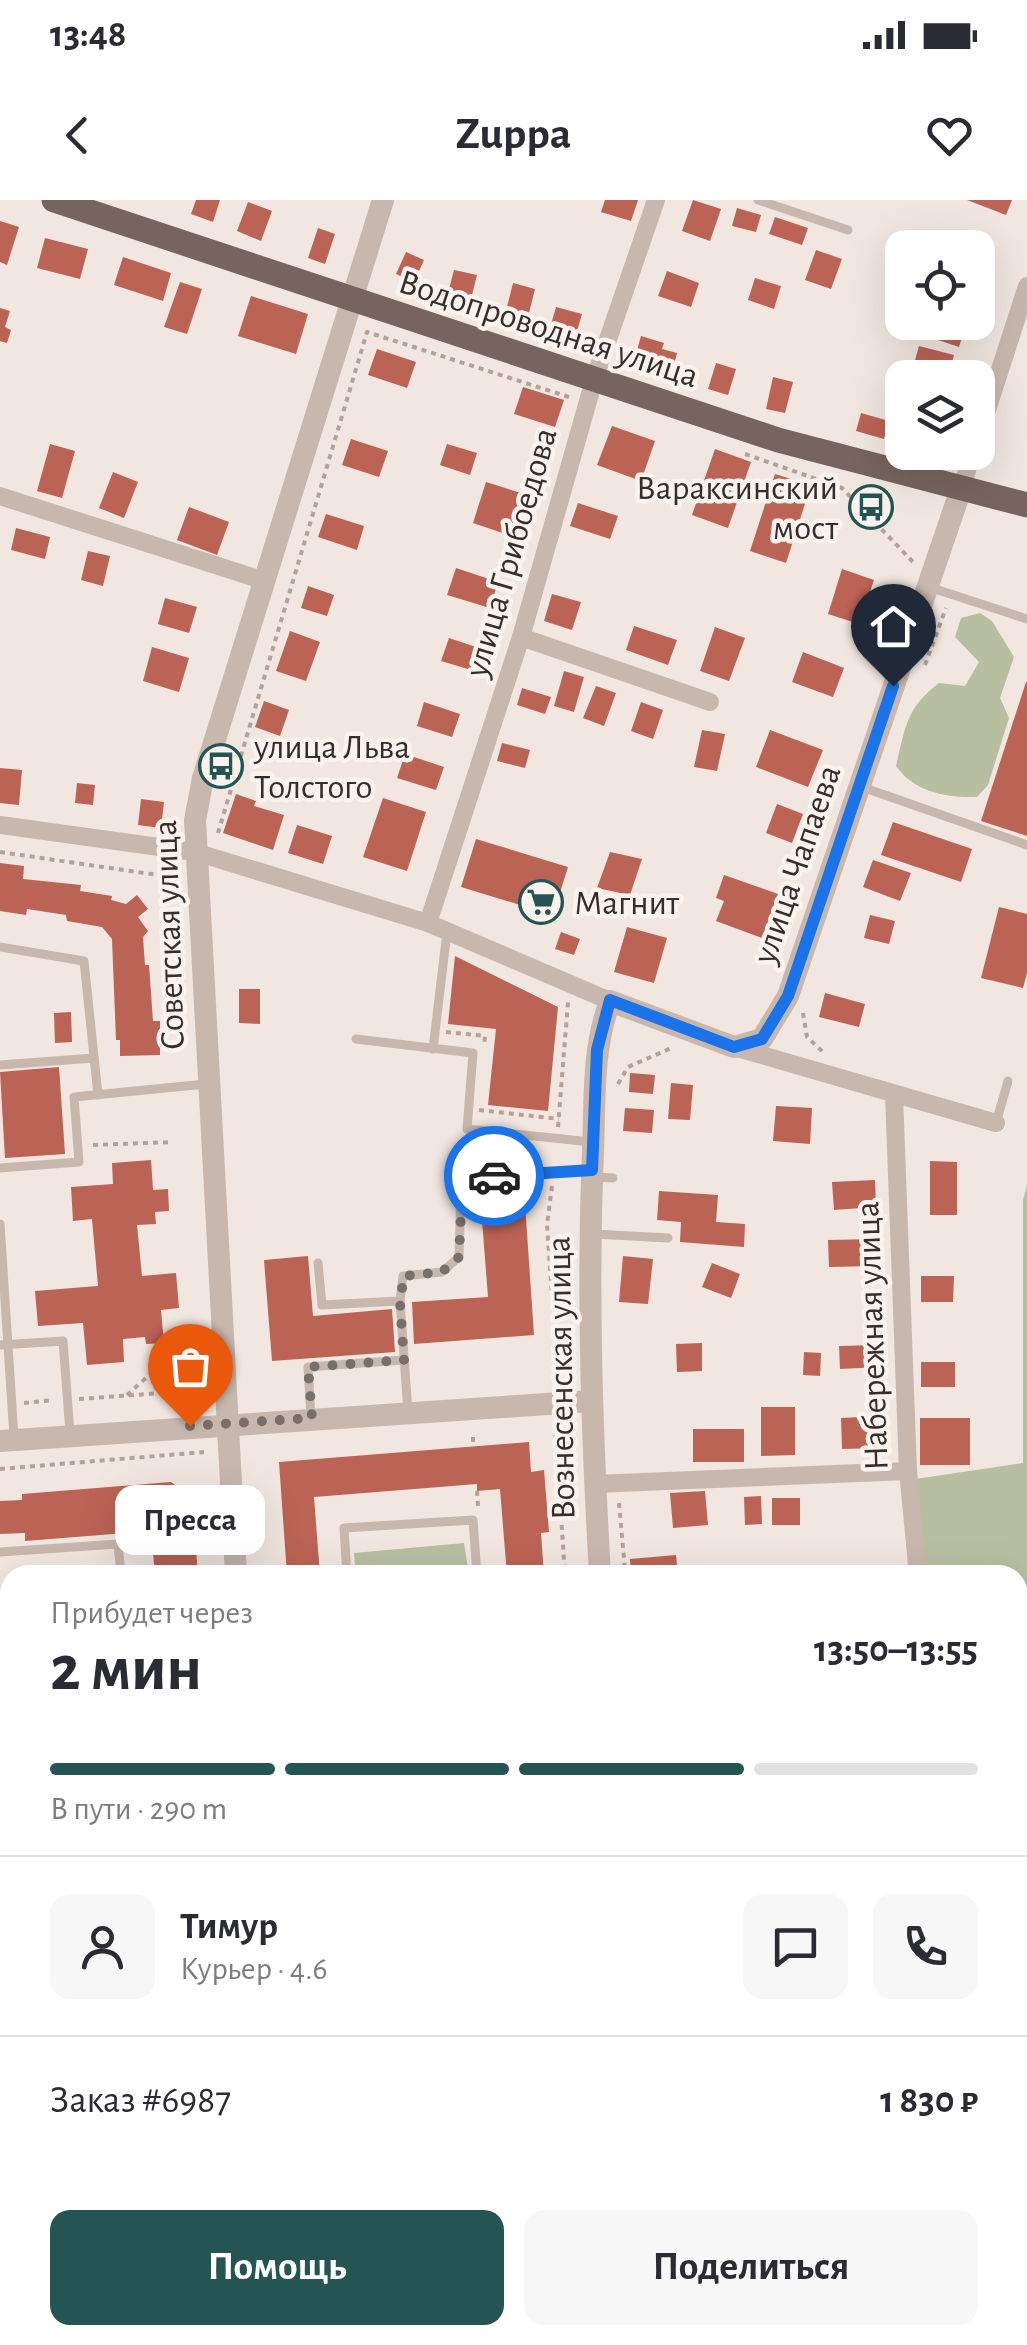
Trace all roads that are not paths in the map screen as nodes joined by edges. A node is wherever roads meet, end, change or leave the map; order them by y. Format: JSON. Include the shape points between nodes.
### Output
{"nodes":[{"id":1,"x":54,"y":200,"type":"edge"},
{"id":2,"x":383,"y":200,"type":"edge"},
{"id":3,"x":656,"y":200,"type":"edge"},
{"id":4,"x":758,"y":200,"type":"edge"},
{"id":5,"x":848,"y":230,"type":"dead end"},
{"id":6,"x":1027,"y":286,"type":"edge"},
{"id":7,"x":350,"y":299,"type":"junction"},
{"id":8,"x":995,"y":385,"type":"edge"},
{"id":9,"x":591,"y":391,"type":"junction"},
{"id":10,"x":967,"y":470,"type":"edge"},
{"id":11,"x":962,"y":486,"type":"junction"},
{"id":12,"x":0,"y":496,"type":"edge"},
{"id":13,"x":1027,"y":505,"type":"edge"},
{"id":14,"x":264,"y":581,"type":"junction"},
{"id":15,"x":926,"y":586,"type":"junction"},
{"id":16,"x":1027,"y":618,"type":"edge"},
{"id":17,"x":521,"y":637,"type":"junction"},
{"id":18,"x":710,"y":702,"type":"dead end"},
{"id":19,"x":859,"y":786,"type":"junction"},
{"id":20,"x":0,"y":824,"type":"edge"},
{"id":21,"x":1027,"y":845,"type":"edge"},
{"id":22,"x":204,"y":851,"type":"junction"},
{"id":23,"x":428,"y":924,"type":"junction"},
{"id":24,"x":448,"y":932,"type":"junction"},
{"id":25,"x":0,"y":947,"type":"edge"},
{"id":26,"x":610,"y":1000,"type":"junction"},
{"id":27,"x":356,"y":1039,"type":"dead end"},
{"id":28,"x":734,"y":1047,"type":"junction"},
{"id":29,"x":433,"y":1049,"type":"junction"},
{"id":30,"x":94,"y":1058,"type":"junction"},
{"id":31,"x":0,"y":1064,"type":"edge"},
{"id":32,"x":1008,"y":1081,"type":"dead end"},
{"id":33,"x":209,"y":1084,"type":"junction"},
{"id":34,"x":894,"y":1094,"type":"junction"},
{"id":35,"x":98,"y":1095,"type":"junction"},
{"id":36,"x":996,"y":1123,"type":"joint"},
{"id":37,"x":593,"y":1143,"type":"junction"},
{"id":38,"x":0,"y":1168,"type":"edge"},
{"id":39,"x":599,"y":1175,"type":"junction"},
{"id":40,"x":0,"y":1227,"type":"edge"},
{"id":41,"x":591,"y":1234,"type":"junction"},
{"id":42,"x":668,"y":1238,"type":"dead end"},
{"id":43,"x":318,"y":1263,"type":"dead end"},
{"id":44,"x":400,"y":1302,"type":"junction"},
{"id":45,"x":4,"y":1345,"type":"edge"},
{"id":46,"x":404,"y":1360,"type":"junction"},
{"id":47,"x":590,"y":1401,"type":"junction"},
{"id":48,"x":408,"y":1412,"type":"junction"},
{"id":49,"x":312,"y":1418,"type":"junction"},
{"id":50,"x":230,"y":1423,"type":"junction"},
{"id":51,"x":70,"y":1436,"type":"junction"},
{"id":52,"x":7,"y":1440,"type":"edge"},
{"id":53,"x":908,"y":1472,"type":"junction"},
{"id":54,"x":595,"y":1484,"type":"junction"},
{"id":55,"x":0,"y":1552,"type":"edge"},
{"id":56,"x":120,"y":1565,"type":"edge"},
{"id":57,"x":236,"y":1565,"type":"edge"},
{"id":58,"x":347,"y":1565,"type":"edge"},
{"id":59,"x":475,"y":1565,"type":"edge"},
{"id":60,"x":599,"y":1565,"type":"edge"},
{"id":61,"x":917,"y":1565,"type":"edge"}],
"edges":[{"from":1,"to":7,"type":"main road","name":"Водопроводная улица"},
{"from":2,"to":7,"type":"street","name":"Советская улица"},
{"from":3,"to":9,"type":"street","name":"улица Грибоедова"},
{"from":4,"to":5,"type":"lane"},
{"from":6,"to":8,"type":"street"},
{"from":7,"to":9,"type":"main road","name":"Водопроводная улица"},
{"from":7,"to":14,"type":"street","name":"Советская улица"},
{"from":9,"to":11,"type":"main road","name":"Водопроводная улица"},
{"from":9,"to":17,"type":"street","name":"улица Грибоедова"},
{"from":10,"to":11,"type":"street","name":"улица Чапаева"},
{"from":11,"to":13,"type":"main road","name":"Водопроводная улица"},
{"from":11,"to":15,"type":"street","name":"улица Чапаева"},
{"from":12,"to":14,"type":"street"},
{"from":14,"to":22,"type":"street","name":"Советская улица","via":[[203,778],[195,820]]},
{"from":15,"to":16,"type":"lane"},
{"from":15,"to":19,"type":"street","name":"улица Чапаева"},
{"from":17,"to":18,"type":"street"},
{"from":17,"to":23,"type":"street","name":"улица Грибоедова"},
{"from":19,"to":21,"type":"lane"},
{"from":19,"to":28,"type":"street","name":"улица Чапаева","via":[[788,996],[762,1039]]},
{"from":20,"to":22,"type":"street"},
{"from":22,"to":23,"type":"street"},
{"from":22,"to":33,"type":"street","name":"Советская улица"},
{"from":23,"to":24,"type":"street"},
{"from":24,"to":26,"type":"street"},
{"from":24,"to":29,"type":"lane"},
{"from":25,"to":30,"type":"lane","via":[[84,962]]},
{"from":26,"to":28,"type":"street"},
{"from":26,"to":37,"type":"street","name":"Вознесенская улица","via":[[597,1050]]},
{"from":27,"to":29,"type":"lane"},
{"from":28,"to":34,"type":"street"},
{"from":29,"to":37,"type":"lane","via":[[473,1053],[467,1129]]},
{"from":30,"to":31,"type":"lane"},
{"from":30,"to":35,"type":"lane"},
{"from":32,"to":36,"type":"lane"},
{"from":33,"to":35,"type":"lane"},
{"from":33,"to":50,"type":"street","name":"Советская улица"},
{"from":34,"to":36,"type":"street"},
{"from":34,"to":53,"type":"street","name":"Набережная улица"},
{"from":35,"to":38,"type":"lane","via":[[74,1098],[80,1162]]},
{"from":37,"to":39,"type":"street","name":"Вознесенская улица"},
{"from":39,"to":41,"type":"street","name":"Вознесенская улица"},
{"from":39,"to":44,"type":"lane","via":[[477,1177],[462,1189],[459,1257],[442,1272],[404,1276]]},
{"from":40,"to":45,"type":"lane"},
{"from":41,"to":42,"type":"lane"},
{"from":41,"to":47,"type":"street","name":"Вознесенская улица"},
{"from":43,"to":44,"type":"lane","via":[[322,1305]]},
{"from":44,"to":46,"type":"lane"},
{"from":45,"to":51,"type":"lane","via":[[63,1341]]},
{"from":45,"to":52,"type":"lane","via":[[12,1404]]},
{"from":46,"to":48,"type":"lane"},
{"from":46,"to":49,"type":"lane","via":[[308,1367]]},
{"from":47,"to":48,"type":"street"},
{"from":47,"to":54,"type":"street","name":"Вознесенская улица"},
{"from":48,"to":49,"type":"street"},
{"from":49,"to":50,"type":"street"},
{"from":50,"to":51,"type":"street"},
{"from":50,"to":57,"type":"street","name":"Советская улица"},
{"from":51,"to":52,"type":"street"},
{"from":53,"to":54,"type":"street"},
{"from":53,"to":61,"type":"street","name":"Набережная улица"},
{"from":54,"to":60,"type":"street","name":"Вознесенская улица"},
{"from":55,"to":56,"type":"lane","via":[[118,1544]]},
{"from":58,"to":59,"type":"lane","via":[[344,1528],[473,1520]]}]}
